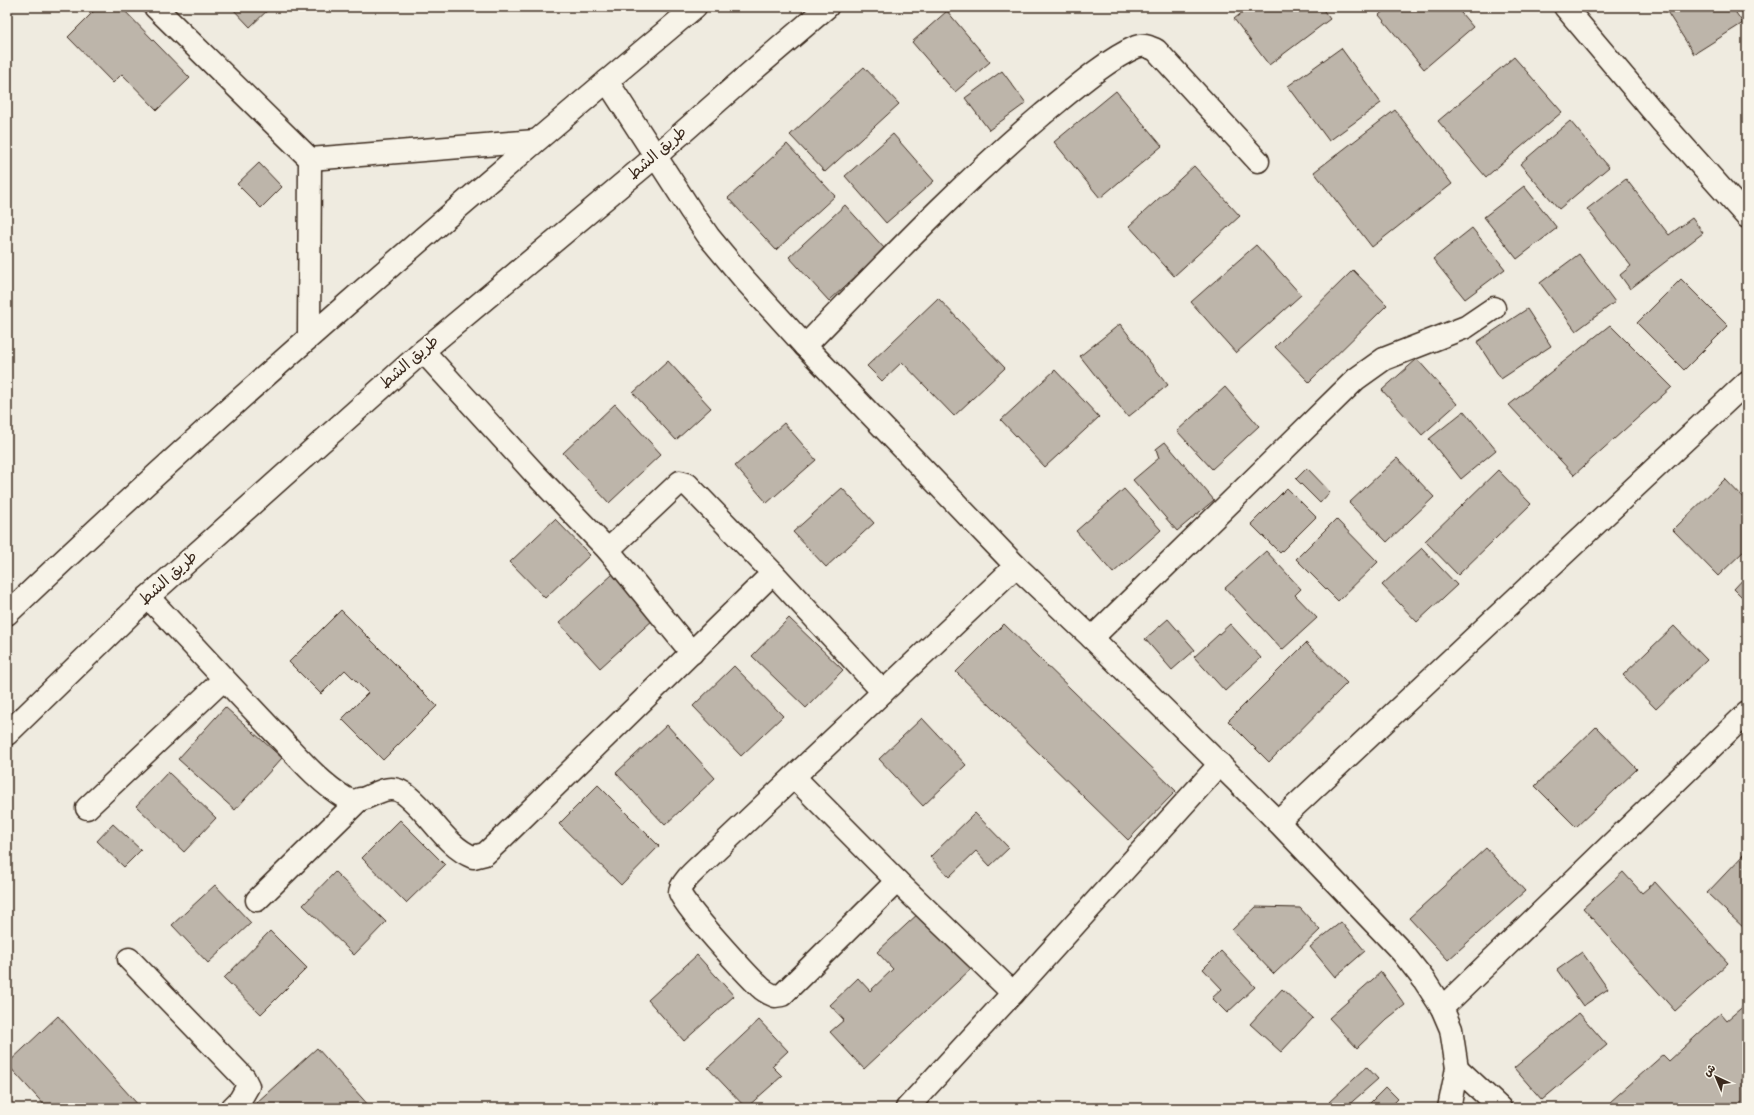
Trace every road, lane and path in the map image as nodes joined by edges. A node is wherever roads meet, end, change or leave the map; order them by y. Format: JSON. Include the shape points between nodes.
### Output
{"nodes":[{"id":1,"x":155,"y":7,"type":"edge"},
{"id":2,"x":695,"y":7,"type":"edge"},
{"id":3,"x":827,"y":7,"type":"edge"},
{"id":4,"x":1565,"y":7,"type":"edge"},
{"id":5,"x":607,"y":81,"type":"junction"},
{"id":6,"x":535,"y":141,"type":"junction"},
{"id":7,"x":656,"y":156,"type":"junction"},
{"id":8,"x":310,"y":159,"type":"junction"},
{"id":9,"x":1258,"y":161,"type":"dead end"},
{"id":10,"x":1747,"y":217,"type":"edge"},
{"id":11,"x":1494,"y":308,"type":"dead end"},
{"id":12,"x":309,"y":336,"type":"junction"},
{"id":13,"x":805,"y":346,"type":"junction"},
{"id":14,"x":423,"y":351,"type":"junction"},
{"id":15,"x":1747,"y":382,"type":"edge"},
{"id":16,"x":608,"y":550,"type":"junction"},
{"id":17,"x":1016,"y":566,"type":"junction"},
{"id":18,"x":773,"y":573,"type":"junction"},
{"id":19,"x":148,"y":597,"type":"junction"},
{"id":20,"x":7,"y":614,"type":"edge"},
{"id":21,"x":1092,"y":638,"type":"junction"},
{"id":22,"x":692,"y":653,"type":"junction"},
{"id":23,"x":224,"y":679,"type":"junction"},
{"id":24,"x":883,"y":692,"type":"junction"},
{"id":25,"x":1747,"y":713,"type":"edge"},
{"id":26,"x":7,"y":734,"type":"edge"},
{"id":27,"x":1220,"y":764,"type":"junction"},
{"id":28,"x":794,"y":777,"type":"junction"},
{"id":29,"x":360,"y":799,"type":"junction"},
{"id":30,"x":87,"y":808,"type":"dead end"},
{"id":31,"x":1278,"y":822,"type":"junction"},
{"id":32,"x":897,"y":881,"type":"junction"},
{"id":33,"x":257,"y":900,"type":"dead end"},
{"id":34,"x":129,"y":959,"type":"dead end"},
{"id":35,"x":1013,"y":993,"type":"junction"},
{"id":36,"x":1442,"y":1008,"type":"junction"},
{"id":37,"x":1457,"y":1068,"type":"junction"},
{"id":38,"x":232,"y":1108,"type":"edge"},
{"id":39,"x":908,"y":1108,"type":"edge"},
{"id":40,"x":1449,"y":1108,"type":"edge"},
{"id":41,"x":1500,"y":1108,"type":"edge"}],
"edges":[{"from":1,"to":8,"type":"main road"},
{"from":2,"to":5,"type":"main road"},
{"from":3,"to":7,"type":"main road","name":"طريق الشط"},
{"from":4,"to":10,"type":"main road","via":[[1662,122]]},
{"from":5,"to":6,"type":"main road"},
{"from":5,"to":7,"type":"main road"},
{"from":6,"to":8,"type":"main road"},
{"from":6,"to":12,"type":"main road"},
{"from":7,"to":13,"type":"main road","via":[[709,237]]},
{"from":7,"to":14,"type":"main road","name":"طريق الشط"},
{"from":8,"to":12,"type":"main road"},
{"from":9,"to":13,"type":"main road","via":[[1156,50],[1146,45],[1137,46],[1069,93],[1000,150]]},
{"from":11,"to":21,"type":"main road","via":[[1466,327],[1384,358],[1356,379]]},
{"from":12,"to":20,"type":"main road","via":[[105,521]]},
{"from":13,"to":17,"type":"main road"},
{"from":14,"to":16,"type":"main road"},
{"from":14,"to":19,"type":"main road","name":"طريق الشط"},
{"from":15,"to":31,"type":"main road"},
{"from":16,"to":18,"type":"main road","via":[[680,482],[687,484]]},
{"from":16,"to":22,"type":"main road"},
{"from":17,"to":21,"type":"main road"},
{"from":17,"to":24,"type":"main road"},
{"from":18,"to":22,"type":"main road"},
{"from":18,"to":24,"type":"main road"},
{"from":19,"to":23,"type":"main road"},
{"from":19,"to":26,"type":"main road","name":"طريق الشط"},
{"from":21,"to":27,"type":"main road"},
{"from":22,"to":29,"type":"main road","via":[[485,854],[473,857],[460,850],[412,800],[397,790],[390,788]]},
{"from":23,"to":29,"type":"main road","via":[[336,792],[347,799]]},
{"from":23,"to":30,"type":"main road"},
{"from":24,"to":28,"type":"main road"},
{"from":25,"to":36,"type":"main road"},
{"from":27,"to":31,"type":"main road"},
{"from":27,"to":35,"type":"main road"},
{"from":28,"to":32,"type":"main road"},
{"from":28,"to":32,"type":"main road","via":[[681,886],[683,902],[759,987],[775,996],[782,995]]},
{"from":29,"to":33,"type":"main road"},
{"from":31,"to":36,"type":"main road","via":[[1402,952]]},
{"from":32,"to":35,"type":"main road"},
{"from":34,"to":38,"type":"main road","via":[[244,1078],[248,1086]]},
{"from":35,"to":39,"type":"main road"},
{"from":36,"to":37,"type":"main road","via":[[1451,1029]]},
{"from":37,"to":40,"type":"main road"},
{"from":37,"to":41,"type":"main road"}]}
